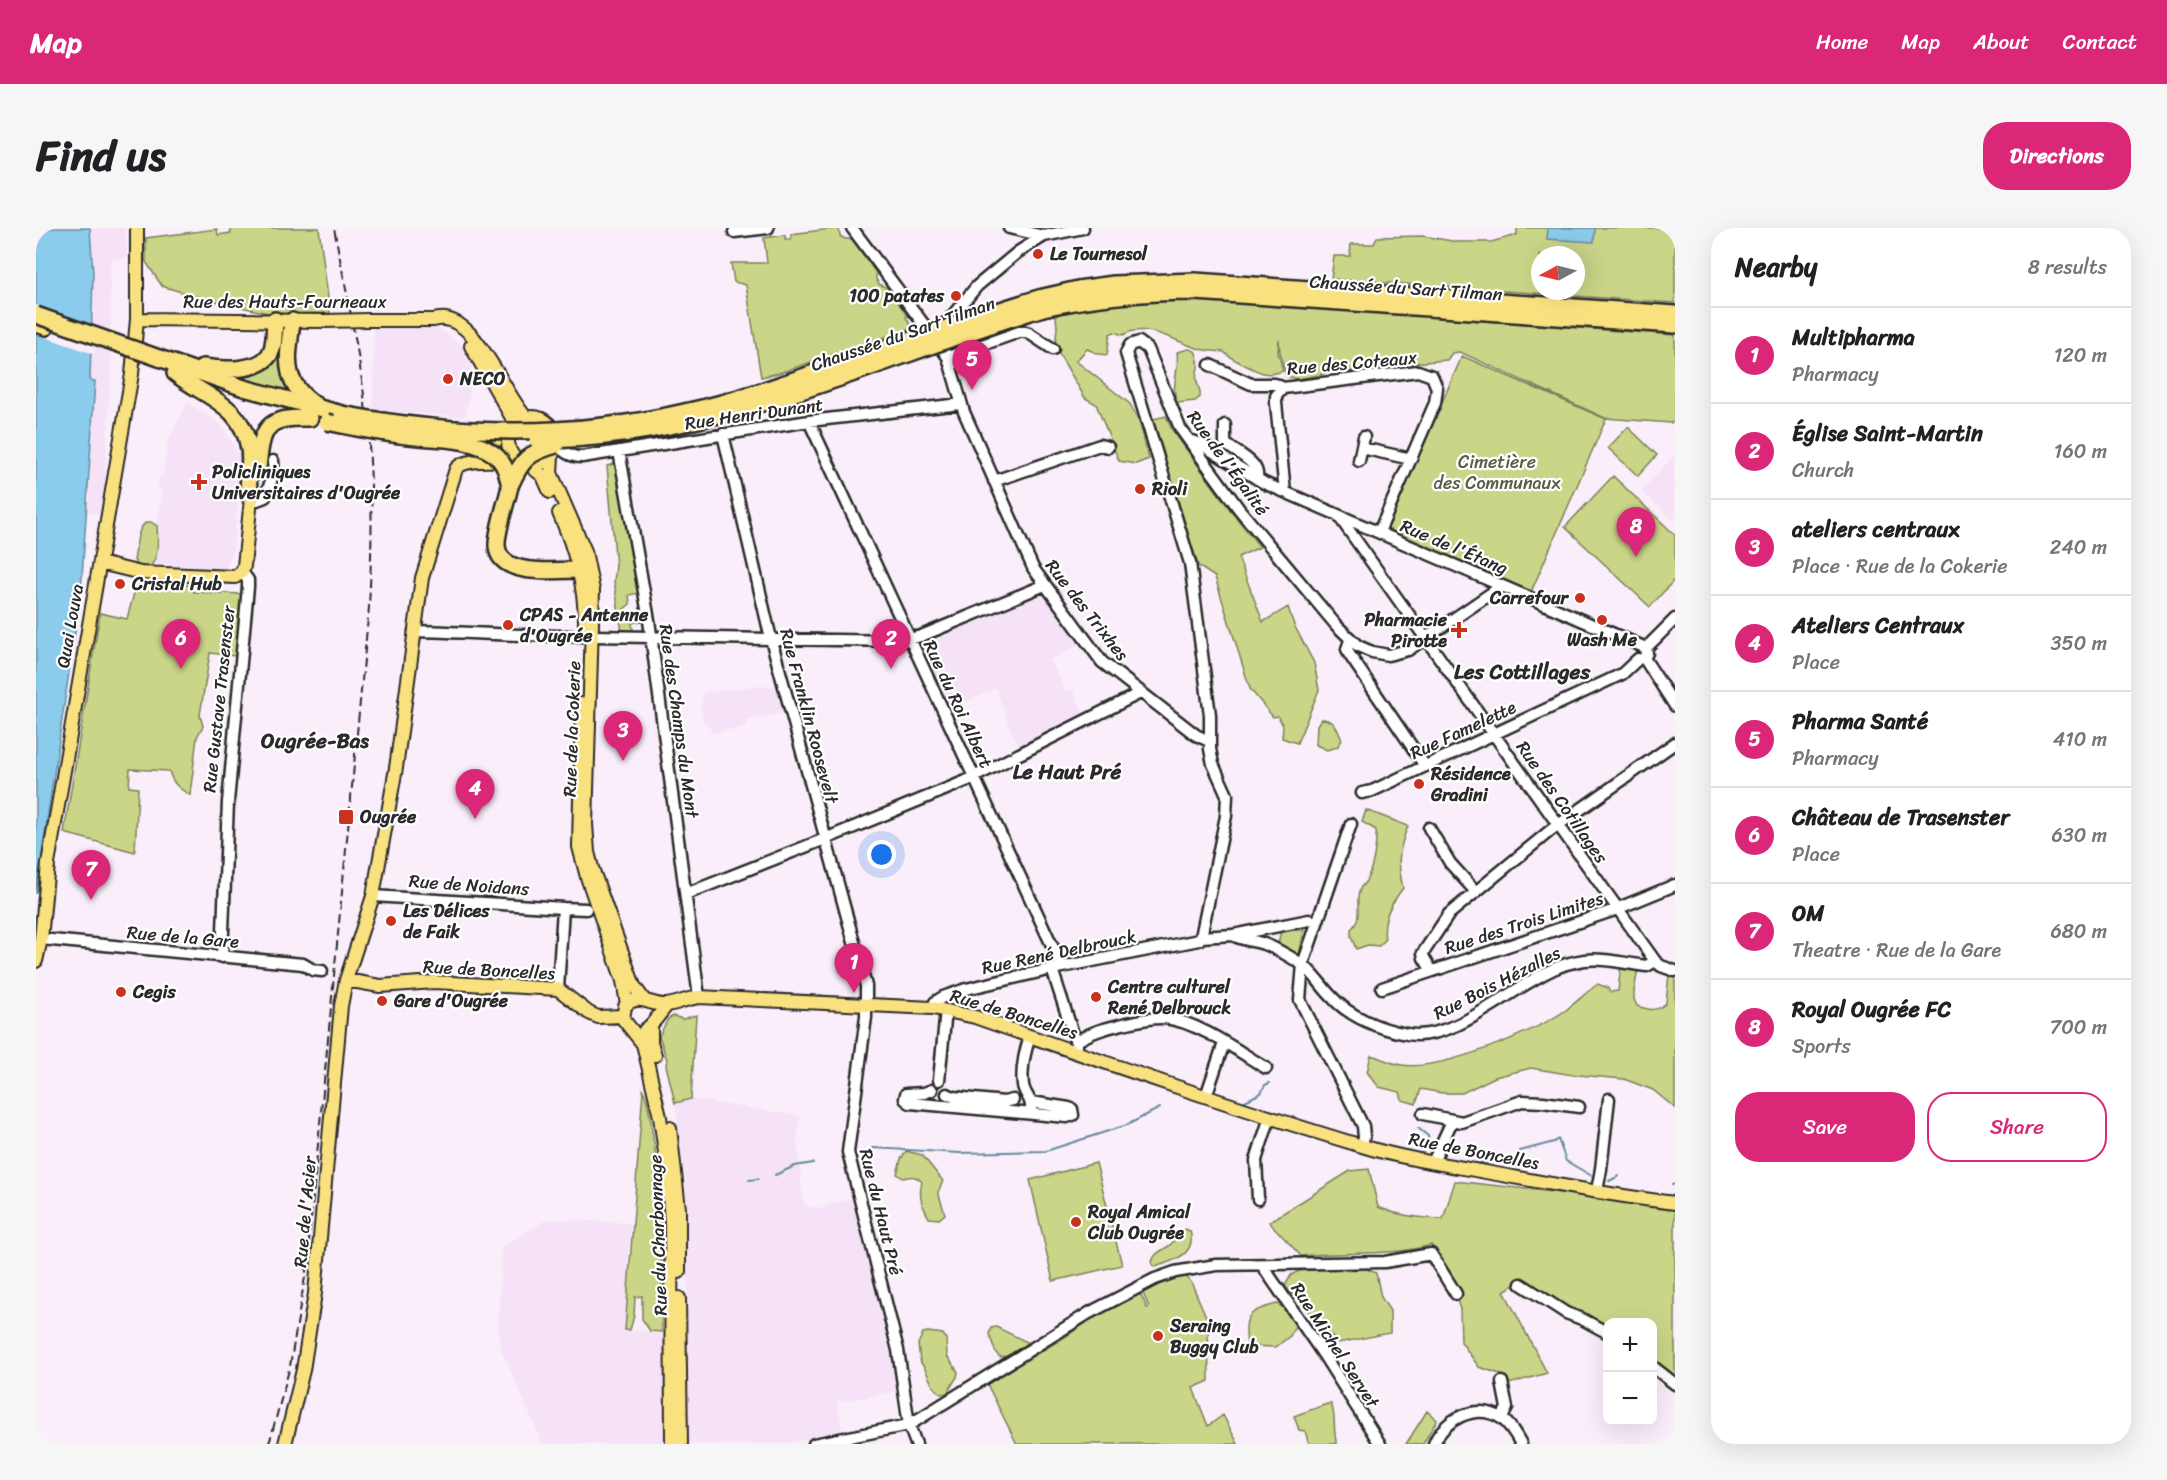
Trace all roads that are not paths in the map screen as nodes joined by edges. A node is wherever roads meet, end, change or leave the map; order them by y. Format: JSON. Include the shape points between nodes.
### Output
{"nodes":[{"id":1,"x":137,"y":228,"type":"edge"},
{"id":2,"x":768,"y":228,"type":"edge"},
{"id":3,"x":852,"y":228,"type":"edge"},
{"id":4,"x":1010,"y":228,"type":"edge"},
{"id":5,"x":1083,"y":228,"type":"edge"},
{"id":6,"x":734,"y":232,"type":"dead end"},
{"id":7,"x":1044,"y":236,"type":"junction"},
{"id":8,"x":1022,"y":250,"type":"junction"},
{"id":9,"x":1041,"y":303,"type":"junction"},
{"id":10,"x":1675,"y":314,"type":"edge"},
{"id":11,"x":36,"y":315,"type":"edge"},
{"id":12,"x":137,"y":319,"type":"junction"},
{"id":13,"x":275,"y":320,"type":"junction"},
{"id":14,"x":292,"y":321,"type":"junction"},
{"id":15,"x":36,"y":324,"type":"edge"},
{"id":16,"x":1675,"y":325,"type":"edge"},
{"id":17,"x":929,"y":331,"type":"junction"},
{"id":18,"x":1053,"y":349,"type":"dead end"},
{"id":19,"x":948,"y":357,"type":"junction"},
{"id":20,"x":158,"y":362,"type":"junction"},
{"id":21,"x":1210,"y":365,"type":"dead end"},
{"id":22,"x":176,"y":368,"type":"junction"},
{"id":23,"x":1283,"y":388,"type":"junction"},
{"id":24,"x":961,"y":404,"type":"junction"},
{"id":25,"x":332,"y":416,"type":"junction"},
{"id":26,"x":310,"y":418,"type":"junction"},
{"id":27,"x":520,"y":420,"type":"junction"},
{"id":28,"x":809,"y":421,"type":"junction"},
{"id":29,"x":1225,"y":425,"type":"dead end"},
{"id":30,"x":723,"y":434,"type":"junction"},
{"id":31,"x":468,"y":441,"type":"junction"},
{"id":32,"x":561,"y":442,"type":"junction"},
{"id":33,"x":1190,"y":442,"type":"junction"},
{"id":34,"x":1108,"y":447,"type":"dead end"},
{"id":35,"x":619,"y":451,"type":"junction"},
{"id":36,"x":513,"y":456,"type":"junction"},
{"id":37,"x":552,"y":456,"type":"junction"},
{"id":38,"x":1411,"y":459,"type":"junction"},
{"id":39,"x":273,"y":461,"type":"dead end"},
{"id":40,"x":1359,"y":461,"type":"dead end"},
{"id":41,"x":529,"y":465,"type":"junction"},
{"id":42,"x":1257,"y":479,"type":"junction"},
{"id":43,"x":994,"y":481,"type":"junction"},
{"id":44,"x":510,"y":486,"type":"junction"},
{"id":45,"x":1286,"y":492,"type":"junction"},
{"id":46,"x":251,"y":499,"type":"junction"},
{"id":47,"x":1338,"y":515,"type":"junction"},
{"id":48,"x":1379,"y":532,"type":"junction"},
{"id":49,"x":100,"y":563,"type":"junction"},
{"id":50,"x":580,"y":570,"type":"junction"},
{"id":51,"x":242,"y":572,"type":"junction"},
{"id":52,"x":1045,"y":585,"type":"junction"},
{"id":53,"x":1502,"y":586,"type":"junction"},
{"id":54,"x":1675,"y":620,"type":"edge"},
{"id":55,"x":414,"y":631,"type":"junction"},
{"id":56,"x":589,"y":636,"type":"junction"},
{"id":57,"x":651,"y":637,"type":"junction"},
{"id":58,"x":771,"y":639,"type":"junction"},
{"id":59,"x":1425,"y":639,"type":"junction"},
{"id":60,"x":910,"y":640,"type":"junction"},
{"id":61,"x":1350,"y":640,"type":"junction"},
{"id":62,"x":1642,"y":653,"type":"junction"},
{"id":63,"x":1140,"y":693,"type":"junction"},
{"id":64,"x":1675,"y":706,"type":"edge"},
{"id":65,"x":1493,"y":733,"type":"junction"},
{"id":66,"x":1209,"y":741,"type":"junction"},
{"id":67,"x":1675,"y":743,"type":"edge"},
{"id":68,"x":1425,"y":766,"type":"junction"},
{"id":69,"x":974,"y":778,"type":"junction"},
{"id":70,"x":1362,"y":793,"type":"dead end"},
{"id":71,"x":1351,"y":824,"type":"dead end"},
{"id":72,"x":1558,"y":825,"type":"junction"},
{"id":73,"x":1429,"y":828,"type":"dead end"},
{"id":74,"x":825,"y":840,"type":"junction"},
{"id":75,"x":1675,"y":885,"type":"edge"},
{"id":76,"x":1476,"y":892,"type":"junction"},
{"id":77,"x":686,"y":894,"type":"junction"},
{"id":78,"x":373,"y":896,"type":"junction"},
{"id":79,"x":563,"y":908,"type":"junction"},
{"id":80,"x":586,"y":909,"type":"dead end"},
{"id":81,"x":1618,"y":909,"type":"junction"},
{"id":82,"x":1317,"y":922,"type":"junction"},
{"id":83,"x":1233,"y":935,"type":"junction"},
{"id":84,"x":41,"y":939,"type":"junction"},
{"id":85,"x":1200,"y":939,"type":"junction"},
{"id":86,"x":222,"y":957,"type":"junction"},
{"id":87,"x":36,"y":961,"type":"edge"},
{"id":88,"x":1655,"y":961,"type":"junction"},
{"id":89,"x":1303,"y":964,"type":"junction"},
{"id":90,"x":1057,"y":968,"type":"junction"},
{"id":91,"x":322,"y":971,"type":"dead end"},
{"id":92,"x":1432,"y":971,"type":"junction"},
{"id":93,"x":1675,"y":971,"type":"edge"},
{"id":94,"x":346,"y":980,"type":"junction"},
{"id":95,"x":1382,"y":988,"type":"dead end"},
{"id":96,"x":558,"y":989,"type":"junction"},
{"id":97,"x":699,"y":997,"type":"junction"},
{"id":98,"x":646,"y":1000,"type":"junction"},
{"id":99,"x":627,"y":1004,"type":"junction"},
{"id":100,"x":667,"y":1005,"type":"junction"},
{"id":101,"x":866,"y":1005,"type":"junction"},
{"id":102,"x":933,"y":1008,"type":"junction"},
{"id":103,"x":946,"y":1010,"type":"junction"},
{"id":104,"x":623,"y":1016,"type":"junction"},
{"id":105,"x":653,"y":1022,"type":"junction"},
{"id":106,"x":632,"y":1030,"type":"junction"},
{"id":107,"x":1030,"y":1036,"type":"junction"},
{"id":108,"x":1224,"y":1043,"type":"junction"},
{"id":109,"x":1077,"y":1047,"type":"junction"},
{"id":110,"x":1266,"y":1068,"type":"dead end"},
{"id":111,"x":939,"y":1080,"type":"junction"},
{"id":112,"x":1023,"y":1087,"type":"junction"},
{"id":113,"x":932,"y":1089,"type":"junction"},
{"id":114,"x":947,"y":1094,"type":"junction"},
{"id":115,"x":1206,"y":1096,"type":"junction"},
{"id":116,"x":1609,"y":1100,"type":"dead end"},
{"id":117,"x":1031,"y":1102,"type":"junction"},
{"id":118,"x":929,"y":1105,"type":"junction"},
{"id":119,"x":1013,"y":1105,"type":"junction"},
{"id":120,"x":946,"y":1106,"type":"junction"},
{"id":121,"x":1578,"y":1107,"type":"dead end"},
{"id":122,"x":1030,"y":1114,"type":"junction"},
{"id":123,"x":1423,"y":1114,"type":"dead end"},
{"id":124,"x":1270,"y":1117,"type":"junction"},
{"id":125,"x":1452,"y":1121,"type":"junction"},
{"id":126,"x":1362,"y":1146,"type":"junction"},
{"id":127,"x":1433,"y":1162,"type":"junction"},
{"id":128,"x":1597,"y":1191,"type":"junction"},
{"id":129,"x":1258,"y":1199,"type":"dead end"},
{"id":130,"x":1675,"y":1203,"type":"edge"},
{"id":131,"x":1262,"y":1265,"type":"junction"},
{"id":132,"x":1521,"y":1284,"type":"dead end"},
{"id":133,"x":1456,"y":1294,"type":"dead end"},
{"id":134,"x":1603,"y":1330,"type":"edge"},
{"id":135,"x":1657,"y":1369,"type":"edge"},
{"id":136,"x":1502,"y":1382,"type":"dead end"},
{"id":137,"x":1675,"y":1384,"type":"edge"},
{"id":138,"x":1502,"y":1419,"type":"junction"},
{"id":139,"x":909,"y":1425,"type":"junction"},
{"id":140,"x":285,"y":1444,"type":"edge"},
{"id":141,"x":672,"y":1444,"type":"edge"},
{"id":142,"x":681,"y":1444,"type":"edge"},
{"id":143,"x":814,"y":1444,"type":"edge"},
{"id":144,"x":916,"y":1444,"type":"edge"},
{"id":145,"x":1380,"y":1444,"type":"edge"},
{"id":146,"x":1434,"y":1444,"type":"edge"},
{"id":147,"x":1521,"y":1444,"type":"edge"}],
"edges":[{"from":1,"to":12,"type":"main road","name":"Quai Louva"},
{"from":2,"to":6,"type":"street"},
{"from":3,"to":17,"type":"street"},
{"from":4,"to":7,"type":"street"},
{"from":4,"to":8,"type":"street"},
{"from":5,"to":7,"type":"street"},
{"from":7,"to":8,"type":"street"},
{"from":8,"to":17,"type":"street","via":[[977,286],[948,321]]},
{"from":9,"to":10,"type":"highway","name":"Chaussée du Sart Tilman","via":[[1078,289],[1195,280]]},
{"from":9,"to":16,"type":"highway","name":"Chaussée du Sart Tilman","via":[[1196,292]]},
{"from":9,"to":25,"type":"highway","name":"Chaussée du Sart Tilman","bridge":true,"via":[[736,399],[650,419],[518,431],[438,428]]},
{"from":9,"to":32,"type":"highway","name":"Chaussée du Sart Tilman","bridge":true,"via":[[740,410],[654,430]]},
{"from":11,"to":20,"type":"highway","bridge":true},
{"from":12,"to":13,"type":"main road","name":"Rue des Hauts-Fourneaux"},
{"from":12,"to":49,"type":"main road","name":"Quai Louva","via":[[132,374]]},
{"from":13,"to":14,"type":"main road","name":"Rue des Hauts-Fourneaux"},
{"from":13,"to":22,"type":"highway","via":[[273,348],[261,363],[222,369]]},
{"from":14,"to":25,"type":"highway","via":[[288,349],[291,379],[305,397]]},
{"from":14,"to":27,"type":"main road","name":"Rue des Hauts-Fourneaux","bridge":true,"via":[[434,320],[469,343]]},
{"from":15,"to":20,"type":"highway"},
{"from":17,"to":19,"type":"street"},
{"from":18,"to":19,"type":"street","via":[[1022,331]]},
{"from":19,"to":24,"type":"street","name":"Rue des Trixhes"},
{"from":20,"to":22,"type":"highway","name":"Chaussée du Sart Tilman"},
{"from":21,"to":23,"type":"street","name":"Rue des Coteaux","via":[[1251,384]]},
{"from":22,"to":25,"type":"highway","name":"Chaussée du Sart Tilman"},
{"from":22,"to":26,"type":"highway","name":"Chaussée du Sart Tilman"},
{"from":22,"to":46,"type":"highway","via":[[187,382],[224,403],[240,422],[249,448]]},
{"from":23,"to":38,"type":"street","name":"Rue des Coteaux","via":[[1418,371],[1429,373],[1437,384],[1436,399]]},
{"from":23,"to":45,"type":"street","via":[[1276,403]]},
{"from":24,"to":28,"type":"street","name":"Rue Henri Dunant"},
{"from":24,"to":43,"type":"street","name":"Rue des Trixhes"},
{"from":25,"to":26,"type":"highway","name":"Chaussée du Sart Tilman"},
{"from":25,"to":31,"type":"highway","name":"Chaussée du Sart Tilman","bridge":true,"via":[[402,436]]},
{"from":26,"to":46,"type":"highway","via":[[284,419],[266,430]]},
{"from":27,"to":32,"type":"main road","via":[[540,417]]},
{"from":27,"to":36,"type":"main road","via":[[508,437]]},
{"from":28,"to":30,"type":"street","name":"Rue Henri Dunant"},
{"from":28,"to":60,"type":"street","name":"Rue du Roi Albert"},
{"from":29,"to":42,"type":"street","via":[[1225,443],[1256,466]]},
{"from":30,"to":35,"type":"street","name":"Rue Henri Dunant"},
{"from":30,"to":58,"type":"street","name":"Rue Franklin Roosevelt"},
{"from":31,"to":32,"type":"highway","name":"Chaussée du Sart Tilman","bridge":true},
{"from":31,"to":44,"type":"highway","bridge":true,"via":[[501,462]]},
{"from":32,"to":35,"type":"street","name":"Rue Henri Dunant","via":[[565,453],[573,457]]},
{"from":32,"to":37,"type":"main road"},
{"from":32,"to":44,"type":"highway","bridge":true,"via":[[526,458]]},
{"from":33,"to":42,"type":"street","name":"Rue de l'Étang","via":[[1199,442]]},
{"from":33,"to":61,"type":"street","name":"Rue de l'Égalité","via":[[1239,509]]},
{"from":33,"to":66,"type":"street","name":"Rue de l'Égalité","via":[[1176,424],[1148,349],[1139,342],[1130,345],[1126,353],[1190,562],[1210,715]]},
{"from":34,"to":43,"type":"street","via":[[1100,445]]},
{"from":35,"to":57,"type":"street","name":"Rue des Champs du Mont"},
{"from":36,"to":41,"type":"main road","name":"Rue de la Cokerie"},
{"from":36,"to":55,"type":"main road","name":"Rue de l'Acier","via":[[464,463],[456,469],[422,578]]},
{"from":37,"to":41,"type":"main road"},
{"from":37,"to":56,"type":"main road","name":"Rue de la Cokerie","via":[[554,479],[590,571],[594,600]]},
{"from":38,"to":40,"type":"street","via":[[1363,443]]},
{"from":38,"to":48,"type":"street"},
{"from":39,"to":46,"type":"street","via":[[274,473],[265,497]]},
{"from":41,"to":50,"type":"main road","name":"Rue de la Cokerie","via":[[545,480]]},
{"from":42,"to":45,"type":"street","name":"Rue de l'Étang"},
{"from":43,"to":52,"type":"street","name":"Rue des Trixhes","via":[[1029,562]]},
{"from":44,"to":50,"type":"highway","via":[[497,546],[506,563],[513,567]]},
{"from":45,"to":47,"type":"street","name":"Rue de l'Étang"},
{"from":46,"to":51,"type":"main road","name":"Rue Gustave Trasenster"},
{"from":47,"to":48,"type":"street","name":"Rue de l'Étang"},
{"from":47,"to":59,"type":"street","name":"Rue des Cotillages"},
{"from":48,"to":53,"type":"street","name":"Rue de l'Étang"},
{"from":49,"to":51,"type":"main road","via":[[164,575],[234,578]]},
{"from":49,"to":84,"type":"main road","name":"Quai Louva","via":[[48,864]]},
{"from":50,"to":56,"type":"main road","name":"Rue de la Cokerie"},
{"from":51,"to":86,"type":"street","name":"Rue Gustave Trasenster","via":[[248,587],[228,802]]},
{"from":52,"to":60,"type":"street"},
{"from":52,"to":63,"type":"street","name":"Rue des Trixhes","via":[[1102,662]]},
{"from":53,"to":59,"type":"street","name":"Rue de l'Égalité"},
{"from":53,"to":62,"type":"street","name":"Rue de l'Étang","via":[[1627,638]]},
{"from":54,"to":62,"type":"street","name":"Rue Famelette"},
{"from":55,"to":56,"type":"street"},
{"from":55,"to":78,"type":"main road","name":"Rue de l'Acier","via":[[397,765]]},
{"from":56,"to":57,"type":"street"},
{"from":56,"to":98,"type":"main road","name":"Rue de la Cokerie","via":[[588,852],[634,986]]},
{"from":56,"to":99,"type":"main road","name":"Rue de la Cokerie","via":[[579,847],[625,986]]},
{"from":57,"to":58,"type":"street"},
{"from":57,"to":77,"type":"street","name":"Rue des Champs du Mont"},
{"from":58,"to":60,"type":"street"},
{"from":58,"to":74,"type":"street","name":"Rue Franklin Roosevelt"},
{"from":59,"to":61,"type":"street","name":"Rue de l'Égalité","via":[[1408,650],[1388,655],[1366,650]]},
{"from":59,"to":65,"type":"street","name":"Rue des Cotillages"},
{"from":60,"to":69,"type":"street","name":"Rue du Roi Albert"},
{"from":61,"to":68,"type":"street","via":[[1349,654]]},
{"from":62,"to":64,"type":"street"},
{"from":62,"to":65,"type":"street","name":"Rue Famelette","via":[[1622,674]]},
{"from":63,"to":66,"type":"street","name":"Rue des Trixhes"},
{"from":63,"to":69,"type":"street"},
{"from":65,"to":68,"type":"street","name":"Rue Famelette"},
{"from":65,"to":72,"type":"street","name":"Rue des Cotillages"},
{"from":66,"to":85,"type":"street","via":[[1228,804]]},
{"from":67,"to":72,"type":"street"},
{"from":68,"to":70,"type":"street","name":"Rue Famelette"},
{"from":69,"to":74,"type":"street"},
{"from":69,"to":90,"type":"street","name":"Rue du Roi Albert"},
{"from":71,"to":82,"type":"street"},
{"from":72,"to":76,"type":"street"},
{"from":72,"to":81,"type":"street","name":"Rue des Cotillages"},
{"from":73,"to":76,"type":"street","via":[[1450,863]]},
{"from":74,"to":77,"type":"street"},
{"from":74,"to":101,"type":"street","name":"Rue Franklin Roosevelt","via":[[866,986]]},
{"from":75,"to":81,"type":"street","name":"Rue des Trois Limites"},
{"from":76,"to":92,"type":"street","via":[[1449,914],[1423,953]]},
{"from":77,"to":97,"type":"street","name":"Rue des Champs du Mont"},
{"from":78,"to":79,"type":"street","name":"Rue de Noidans"},
{"from":78,"to":94,"type":"main road","name":"Rue de l'Acier"},
{"from":79,"to":80,"type":"street","name":"Rue de Noidans"},
{"from":79,"to":96,"type":"street"},
{"from":81,"to":88,"type":"street","name":"Rue des Cotillages"},
{"from":81,"to":92,"type":"street","name":"Rue des Trois Limites"},
{"from":82,"to":83,"type":"street","name":"Rue René Delbrouck"},
{"from":82,"to":89,"type":"street"},
{"from":83,"to":85,"type":"street","name":"Rue René Delbrouck"},
{"from":83,"to":89,"type":"street","via":[[1264,944]]},
{"from":84,"to":86,"type":"street","name":"Rue de la Gare"},
{"from":84,"to":87,"type":"main road","name":"Quai Louva"},
{"from":85,"to":90,"type":"street","name":"Rue René Delbrouck"},
{"from":86,"to":91,"type":"street","name":"Rue de la Gare","via":[[303,964]]},
{"from":88,"to":89,"type":"street","name":"Rue Bois Hézalles","via":[[1647,966],[1596,958],[1562,965],[1479,1013],[1422,1035],[1399,1032],[1356,1017],[1335,1001]]},
{"from":88,"to":93,"type":"street"},
{"from":89,"to":126,"type":"street","via":[[1300,1000],[1363,1126]]},
{"from":90,"to":102,"type":"street","name":"Rue René Delbrouck","via":[[956,992],[938,999]]},
{"from":90,"to":109,"type":"street","name":"Rue du Roi Albert"},
{"from":92,"to":95,"type":"street","name":"Rue des Trois Limites"},
{"from":94,"to":96,"type":"main road","name":"Rue de Boncelles","via":[[380,986],[434,981]]},
{"from":94,"to":140,"type":"main road","name":"Rue de l'Acier","via":[[335,1065],[321,1248],[303,1370]]},
{"from":96,"to":104,"type":"main road","name":"Rue de Boncelles","via":[[598,1017]]},
{"from":97,"to":100,"type":"main road","name":"Rue de Boncelles"},
{"from":97,"to":101,"type":"main road","name":"Rue de Boncelles"},
{"from":98,"to":99,"type":"main road","name":"Rue de Boncelles"},
{"from":98,"to":100,"type":"main road","name":"Rue de Boncelles"},
{"from":98,"to":105,"type":"main road","via":[[654,1010]]},
{"from":99,"to":104,"type":"main road"},
{"from":100,"to":105,"type":"main road"},
{"from":101,"to":102,"type":"main road","name":"Rue de Boncelles"},
{"from":101,"to":139,"type":"street","name":"Rue du Haut Pré","via":[[848,1152],[898,1350]]},
{"from":102,"to":103,"type":"main road","name":"Rue de Boncelles"},
{"from":103,"to":107,"type":"main road","name":"Rue de Boncelles"},
{"from":103,"to":111,"type":"street"},
{"from":104,"to":106,"type":"main road"},
{"from":105,"to":106,"type":"main road","via":[[642,1031]]},
{"from":105,"to":142,"type":"main road","name":"Rue du Charbonnage","via":[[651,1042],[669,1125],[677,1189]]},
{"from":106,"to":141,"type":"main road","name":"Rue du Charbonnage","via":[[643,1044],[648,1063],[667,1167]]},
{"from":107,"to":109,"type":"main road","name":"Rue de Boncelles"},
{"from":107,"to":112,"type":"street"},
{"from":108,"to":109,"type":"street","via":[[1181,1022],[1160,1017],[1101,1030]]},
{"from":108,"to":110,"type":"street"},
{"from":108,"to":115,"type":"street"},
{"from":109,"to":115,"type":"main road","name":"Rue de Boncelles"},
{"from":111,"to":113,"type":"street"},
{"from":111,"to":114,"type":"street"},
{"from":112,"to":117,"type":"street"},
{"from":112,"to":119,"type":"street"},
{"from":113,"to":118,"type":"street"},
{"from":113,"to":118,"type":"street","via":[[905,1096],[906,1102]]},
{"from":114,"to":119,"type":"street"},
{"from":114,"to":120,"type":"street"},
{"from":115,"to":124,"type":"main road","name":"Rue de Boncelles"},
{"from":116,"to":128,"type":"street"},
{"from":117,"to":122,"type":"street"},
{"from":117,"to":122,"type":"street","via":[[1070,1108],[1073,1112],[1070,1117]]},
{"from":118,"to":120,"type":"street"},
{"from":119,"to":120,"type":"street"},
{"from":119,"to":122,"type":"street"},
{"from":121,"to":125,"type":"street","via":[[1522,1101],[1478,1118]]},
{"from":123,"to":125,"type":"street"},
{"from":124,"to":126,"type":"main road","name":"Rue de Boncelles"},
{"from":124,"to":129,"type":"street","via":[[1256,1160]]},
{"from":125,"to":127,"type":"street"},
{"from":126,"to":127,"type":"main road","name":"Rue de Boncelles"},
{"from":127,"to":128,"type":"main road","name":"Rue de Boncelles"},
{"from":128,"to":130,"type":"main road","name":"Rue de Boncelles"},
{"from":131,"to":133,"type":"street","via":[[1385,1262],[1431,1254]]},
{"from":131,"to":139,"type":"street","via":[[1204,1266],[1155,1279],[1089,1313]]},
{"from":131,"to":145,"type":"street","name":"Rue Michel Servet"},
{"from":132,"to":134,"type":"street","via":[[1566,1313]]},
{"from":135,"to":137,"type":"street"},
{"from":136,"to":138,"type":"street","via":[[1507,1408]]},
{"from":138,"to":146,"type":"street","via":[[1476,1412],[1463,1415],[1443,1427]]},
{"from":138,"to":147,"type":"street"},
{"from":139,"to":143,"type":"street"},
{"from":139,"to":144,"type":"street","name":"Rue du Haut Pré"}]}
